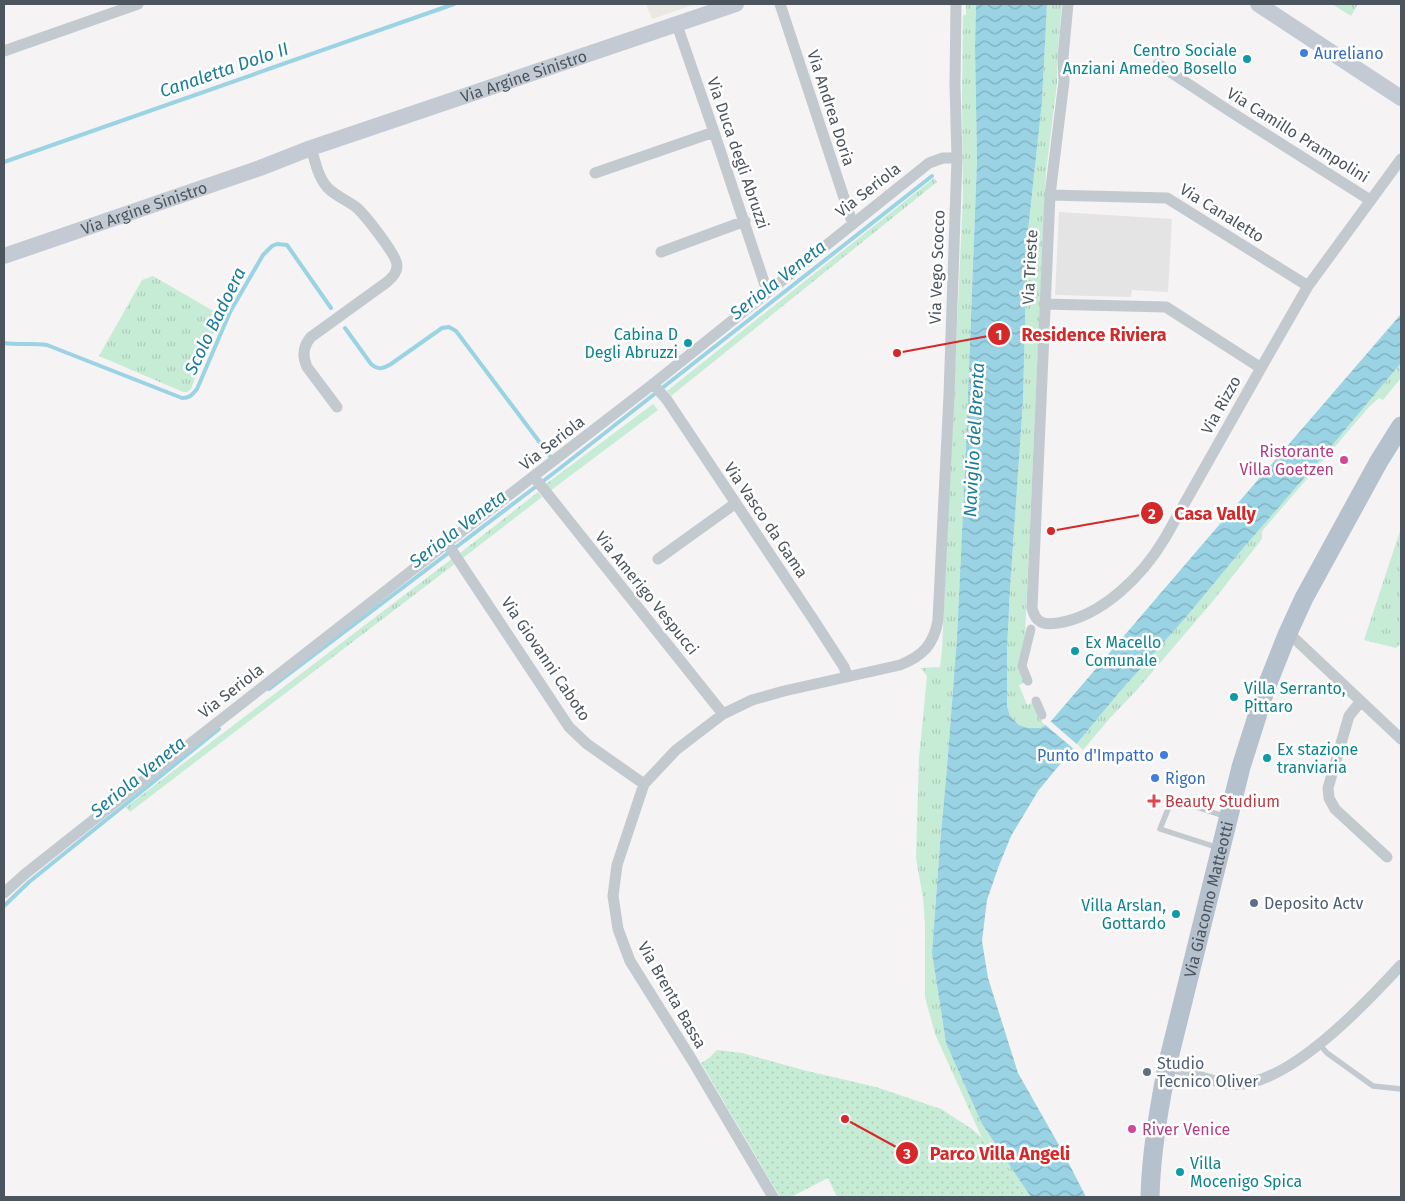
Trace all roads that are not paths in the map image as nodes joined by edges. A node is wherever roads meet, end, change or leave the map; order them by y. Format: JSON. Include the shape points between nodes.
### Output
{"nodes":[{"id":1,"x":138,"y":4,"type":"edge"},
{"id":2,"x":736,"y":4,"type":"edge"},
{"id":3,"x":780,"y":4,"type":"edge"},
{"id":4,"x":956,"y":4,"type":"edge"},
{"id":5,"x":1068,"y":4,"type":"edge"},
{"id":6,"x":1258,"y":4,"type":"edge"},
{"id":7,"x":119,"y":7,"type":"edge"},
{"id":8,"x":677,"y":25,"type":"junction"},
{"id":9,"x":4,"y":51,"type":"edge"},
{"id":10,"x":1158,"y":64,"type":"dead end"},
{"id":11,"x":1401,"y":98,"type":"edge"},
{"id":12,"x":714,"y":132,"type":"junction"},
{"id":13,"x":312,"y":148,"type":"junction"},
{"id":14,"x":957,"y":158,"type":"junction"},
{"id":15,"x":1401,"y":158,"type":"edge"},
{"id":16,"x":596,"y":173,"type":"dead end"},
{"id":17,"x":1050,"y":195,"type":"junction"},
{"id":18,"x":1370,"y":200,"type":"junction"},
{"id":19,"x":744,"y":221,"type":"junction"},
{"id":20,"x":854,"y":222,"type":"junction"},
{"id":21,"x":661,"y":252,"type":"dead end"},
{"id":22,"x":4,"y":256,"type":"edge"},
{"id":23,"x":1308,"y":286,"type":"junction"},
{"id":24,"x":769,"y":292,"type":"junction"},
{"id":25,"x":1044,"y":304,"type":"junction"},
{"id":26,"x":1261,"y":368,"type":"junction"},
{"id":27,"x":655,"y":386,"type":"junction"},
{"id":28,"x":337,"y":407,"type":"dead end"},
{"id":29,"x":1401,"y":426,"type":"edge"},
{"id":30,"x":536,"y":479,"type":"junction"},
{"id":31,"x":736,"y":503,"type":"junction"},
{"id":32,"x":449,"y":545,"type":"junction"},
{"id":33,"x":658,"y":559,"type":"dead end"},
{"id":34,"x":1034,"y":625,"type":"junction"},
{"id":35,"x":1287,"y":635,"type":"junction"},
{"id":36,"x":926,"y":648,"type":"joint"},
{"id":37,"x":847,"y":676,"type":"junction"},
{"id":38,"x":1028,"y":681,"type":"dead end"},
{"id":39,"x":1036,"y":701,"type":"dead end"},
{"id":40,"x":1361,"y":701,"type":"junction"},
{"id":41,"x":723,"y":714,"type":"junction"},
{"id":42,"x":1042,"y":715,"type":"dead end"},
{"id":43,"x":1401,"y":739,"type":"edge"},
{"id":44,"x":644,"y":784,"type":"junction"},
{"id":45,"x":1229,"y":818,"type":"junction"},
{"id":46,"x":1221,"y":849,"type":"junction"},
{"id":47,"x":1387,"y":858,"type":"dead end"},
{"id":48,"x":4,"y":893,"type":"edge"},
{"id":49,"x":1401,"y":965,"type":"edge"},
{"id":50,"x":1319,"y":1044,"type":"junction"},
{"id":51,"x":1167,"y":1066,"type":"junction"},
{"id":52,"x":1401,"y":1089,"type":"edge"},
{"id":53,"x":773,"y":1197,"type":"edge"},
{"id":54,"x":1150,"y":1197,"type":"edge"}],
"edges":[{"from":1,"to":7,"type":"street"},
{"from":2,"to":8,"type":"main road","name":"Via Argine Sinistro"},
{"from":3,"to":20,"type":"street","name":"Via Andrea Doria"},
{"from":4,"to":14,"type":"street","name":"Via Vego Scocco"},
{"from":5,"to":17,"type":"street","name":"Via Trieste","via":[[1064,81]]},
{"from":6,"to":11,"type":"main road"},
{"from":7,"to":9,"type":"street"},
{"from":8,"to":12,"type":"street","name":"Via Duca degli Abruzzi"},
{"from":8,"to":13,"type":"main road","name":"Via Argine Sinistro"},
{"from":10,"to":18,"type":"street","name":"Via Camillo Prampolini"},
{"from":12,"to":16,"type":"street"},
{"from":12,"to":19,"type":"street","name":"Via Duca degli Abruzzi"},
{"from":13,"to":22,"type":"main road","name":"Via Argine Sinistro"},
{"from":13,"to":28,"type":"street","via":[[326,187],[364,216],[394,256],[398,267],[392,278],[306,342],[307,367]]},
{"from":14,"to":20,"type":"street","name":"Via Seriola","via":[[929,163]]},
{"from":14,"to":36,"type":"street","name":"Via Vego Scocco","via":[[938,620],[936,632]]},
{"from":15,"to":18,"type":"street","name":"Via Rizzo"},
{"from":17,"to":23,"type":"street","name":"Via Canaletto","via":[[1167,198]]},
{"from":17,"to":25,"type":"street","name":"Via Trieste"},
{"from":18,"to":23,"type":"street","name":"Via Rizzo"},
{"from":19,"to":21,"type":"street"},
{"from":19,"to":24,"type":"street","name":"Via Duca degli Abruzzi"},
{"from":20,"to":24,"type":"street","name":"Via Seriola"},
{"from":23,"to":26,"type":"street","name":"Via Rizzo"},
{"from":24,"to":27,"type":"street","name":"Via Seriola"},
{"from":25,"to":26,"type":"street","via":[[1166,307]]},
{"from":25,"to":34,"type":"street","name":"Via Trieste","via":[[1032,608]]},
{"from":26,"to":34,"type":"street","name":"Via Rizzo","via":[[1165,538],[1138,575],[1095,610],[1066,621]]},
{"from":27,"to":30,"type":"street","name":"Via Seriola"},
{"from":27,"to":31,"type":"street","name":"Via Vasco da Gama"},
{"from":29,"to":35,"type":"main road","name":"Via Giacomo Matteotti","via":[[1341,530]]},
{"from":30,"to":32,"type":"street","name":"Via Seriola"},
{"from":30,"to":41,"type":"street","name":"Via Amerigo Vespucci"},
{"from":31,"to":33,"type":"street"},
{"from":31,"to":37,"type":"street","name":"Via Vasco da Gama","via":[[816,622]]},
{"from":32,"to":44,"type":"street","name":"Via Giovanni Caboto","via":[[569,727],[587,744]]},
{"from":32,"to":48,"type":"street","name":"Via Seriola","via":[[154,772]]},
{"from":34,"to":38,"type":"street","via":[[1022,666]]},
{"from":35,"to":40,"type":"street"},
{"from":35,"to":45,"type":"main road","name":"Via Giacomo Matteotti","via":[[1249,739]]},
{"from":36,"to":37,"type":"street","name":"Via Brenta Bassa","via":[[900,665]]},
{"from":37,"to":41,"type":"street","name":"Via Brenta Bassa","via":[[760,698]]},
{"from":39,"to":42,"type":"street"},
{"from":40,"to":43,"type":"street"},
{"from":40,"to":47,"type":"street","via":[[1349,716],[1328,788],[1329,798],[1334,809]]},
{"from":41,"to":44,"type":"street","name":"Via Brenta Bassa","via":[[676,750]]},
{"from":44,"to":53,"type":"street","name":"Via Brenta Bassa","via":[[616,866],[614,896],[618,929],[630,961]]},
{"from":45,"to":46,"type":"main road","name":"Via Giacomo Matteotti"},
{"from":45,"to":46,"type":"lane","via":[[1172,799],[1160,829]]},
{"from":46,"to":51,"type":"main road","name":"Via Giacomo Matteotti"},
{"from":49,"to":50,"type":"street","via":[[1360,1008]]},
{"from":50,"to":51,"type":"street","via":[[1274,1074],[1246,1084],[1223,1083]]},
{"from":50,"to":52,"type":"lane","via":[[1373,1086]]},
{"from":51,"to":54,"type":"main road","name":"Via Giacomo Matteotti"}]}
